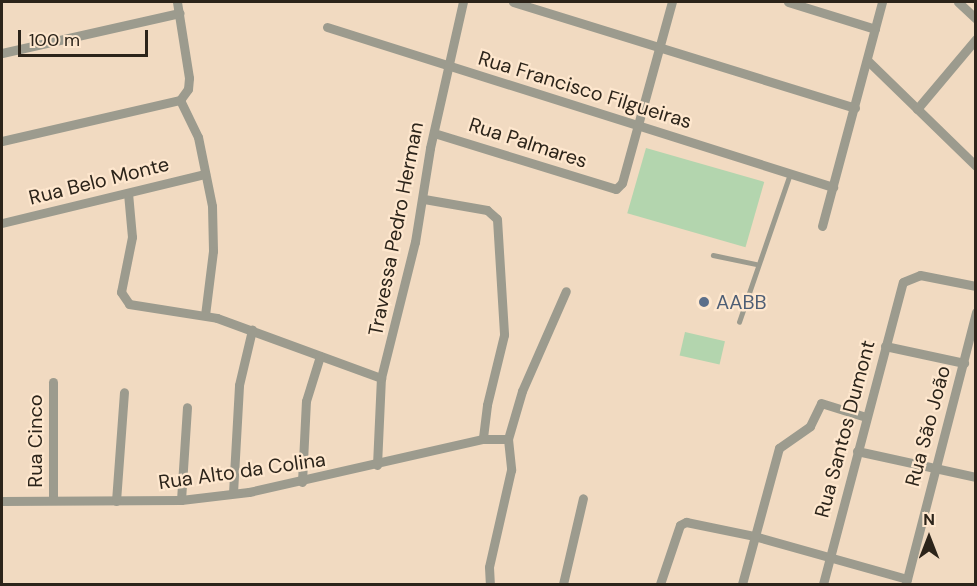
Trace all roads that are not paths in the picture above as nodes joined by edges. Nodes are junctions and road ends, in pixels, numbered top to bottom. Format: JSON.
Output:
{"nodes":[{"id":1,"x":177,"y":2,"type":"edge"},
{"id":2,"x":463,"y":2,"type":"edge"},
{"id":3,"x":513,"y":2,"type":"edge"},
{"id":4,"x":672,"y":2,"type":"edge"},
{"id":5,"x":788,"y":2,"type":"edge"},
{"id":6,"x":882,"y":2,"type":"edge"},
{"id":7,"x":958,"y":2,"type":"edge"},
{"id":8,"x":180,"y":13,"type":"junction"},
{"id":9,"x":975,"y":19,"type":"edge"},
{"id":10,"x":327,"y":27,"type":"dead end"},
{"id":11,"x":875,"y":29,"type":"junction"},
{"id":12,"x":975,"y":39,"type":"edge"},
{"id":13,"x":660,"y":46,"type":"junction"},
{"id":14,"x":2,"y":53,"type":"edge"},
{"id":15,"x":867,"y":60,"type":"junction"},
{"id":16,"x":447,"y":66,"type":"junction"},
{"id":17,"x":180,"y":100,"type":"junction"},
{"id":18,"x":855,"y":108,"type":"junction"},
{"id":19,"x":917,"y":109,"type":"junction"},
{"id":20,"x":638,"y":125,"type":"junction"},
{"id":21,"x":434,"y":133,"type":"junction"},
{"id":22,"x":2,"y":141,"type":"edge"},
{"id":23,"x":975,"y":166,"type":"edge"},
{"id":24,"x":205,"y":174,"type":"junction"},
{"id":25,"x":790,"y":174,"type":"junction"},
{"id":26,"x":833,"y":187,"type":"junction"},
{"id":27,"x":128,"y":193,"type":"junction"},
{"id":28,"x":424,"y":199,"type":"junction"},
{"id":29,"x":2,"y":223,"type":"edge"},
{"id":30,"x":822,"y":226,"type":"dead end"},
{"id":31,"x":713,"y":255,"type":"dead end"},
{"id":32,"x":756,"y":264,"type":"junction"},
{"id":33,"x":975,"y":286,"type":"edge"},
{"id":34,"x":566,"y":291,"type":"dead end"},
{"id":35,"x":975,"y":312,"type":"edge"},
{"id":36,"x":205,"y":315,"type":"junction"},
{"id":37,"x":739,"y":322,"type":"dead end"},
{"id":38,"x":252,"y":330,"type":"junction"},
{"id":39,"x":973,"y":338,"type":"edge"},
{"id":40,"x":885,"y":346,"type":"junction"},
{"id":41,"x":321,"y":356,"type":"junction"},
{"id":42,"x":964,"y":363,"type":"junction"},
{"id":43,"x":381,"y":378,"type":"junction"},
{"id":44,"x":53,"y":382,"type":"dead end"},
{"id":45,"x":124,"y":392,"type":"dead end"},
{"id":46,"x":187,"y":407,"type":"dead end"},
{"id":47,"x":866,"y":417,"type":"junction"},
{"id":48,"x":508,"y":439,"type":"junction"},
{"id":49,"x":483,"y":440,"type":"junction"},
{"id":50,"x":857,"y":451,"type":"junction"},
{"id":51,"x":377,"y":465,"type":"junction"},
{"id":52,"x":935,"y":469,"type":"junction"},
{"id":53,"x":975,"y":477,"type":"edge"},
{"id":54,"x":302,"y":482,"type":"junction"},
{"id":55,"x":233,"y":493,"type":"junction"},
{"id":56,"x":584,"y":498,"type":"dead end"},
{"id":57,"x":53,"y":500,"type":"junction"},
{"id":58,"x":181,"y":500,"type":"junction"},
{"id":59,"x":2,"y":501,"type":"edge"},
{"id":60,"x":116,"y":501,"type":"junction"},
{"id":61,"x":754,"y":536,"type":"junction"},
{"id":62,"x":831,"y":556,"type":"junction"},
{"id":63,"x":906,"y":582,"type":"edge"},
{"id":64,"x":490,"y":585,"type":"edge"},
{"id":65,"x":563,"y":585,"type":"edge"},
{"id":66,"x":660,"y":585,"type":"edge"},
{"id":67,"x":742,"y":585,"type":"edge"},
{"id":68,"x":823,"y":585,"type":"edge"}],
"edges":[{"from":1,"to":8,"type":"street"},
{"from":2,"to":16,"type":"street","name":"Travessa Pedro Herman"},
{"from":3,"to":13,"type":"street"},
{"from":4,"to":13,"type":"street"},
{"from":5,"to":11,"type":"street"},
{"from":6,"to":11,"type":"street"},
{"from":7,"to":9,"type":"street"},
{"from":8,"to":14,"type":"street"},
{"from":8,"to":17,"type":"street"},
{"from":10,"to":16,"type":"street","name":"Rua Francisco Filgueiras"},
{"from":11,"to":15,"type":"street"},
{"from":12,"to":19,"type":"street"},
{"from":13,"to":18,"type":"street"},
{"from":13,"to":20,"type":"street"},
{"from":15,"to":18,"type":"street"},
{"from":15,"to":19,"type":"street"},
{"from":16,"to":20,"type":"street","name":"Rua Francisco Filgueiras"},
{"from":16,"to":21,"type":"street","name":"Travessa Pedro Herman"},
{"from":17,"to":22,"type":"street"},
{"from":17,"to":24,"type":"street"},
{"from":18,"to":26,"type":"street"},
{"from":19,"to":23,"type":"street"},
{"from":20,"to":21,"type":"street","name":"Rua Palmares"},
{"from":20,"to":25,"type":"street","name":"Rua Francisco Filgueiras"},
{"from":21,"to":28,"type":"street","name":"Travessa Pedro Herman"},
{"from":24,"to":27,"type":"street","name":"Rua Belo Monte"},
{"from":24,"to":36,"type":"street"},
{"from":25,"to":26,"type":"street","name":"Rua Francisco Filgueiras"},
{"from":25,"to":32,"type":"lane"},
{"from":26,"to":30,"type":"street"},
{"from":27,"to":29,"type":"street","name":"Rua Belo Monte"},
{"from":27,"to":36,"type":"street"},
{"from":28,"to":43,"type":"street","name":"Travessa Pedro Herman"},
{"from":28,"to":49,"type":"street"},
{"from":31,"to":32,"type":"lane"},
{"from":32,"to":37,"type":"lane"},
{"from":33,"to":40,"type":"street","name":"Rua Santos Dumont"},
{"from":34,"to":48,"type":"street"},
{"from":35,"to":39,"type":"street","name":"Rua São João"},
{"from":36,"to":38,"type":"street"},
{"from":38,"to":41,"type":"street"},
{"from":38,"to":55,"type":"street"},
{"from":39,"to":42,"type":"street","name":"Rua São João"},
{"from":40,"to":42,"type":"street"},
{"from":40,"to":47,"type":"street","name":"Rua Santos Dumont"},
{"from":41,"to":43,"type":"street"},
{"from":41,"to":54,"type":"street"},
{"from":42,"to":52,"type":"street","name":"Rua São João"},
{"from":43,"to":51,"type":"street","name":"Travessa Pedro Herman"},
{"from":44,"to":57,"type":"street","name":"Rua Cinco"},
{"from":45,"to":60,"type":"street"},
{"from":46,"to":58,"type":"street"},
{"from":47,"to":50,"type":"street","name":"Rua Santos Dumont"},
{"from":47,"to":61,"type":"street"},
{"from":48,"to":49,"type":"street","name":"Rua Alto da Colina"},
{"from":48,"to":64,"type":"street"},
{"from":49,"to":51,"type":"street","name":"Rua Alto da Colina"},
{"from":50,"to":52,"type":"street"},
{"from":50,"to":62,"type":"street","name":"Rua Santos Dumont"},
{"from":51,"to":54,"type":"street","name":"Rua Alto da Colina"},
{"from":52,"to":53,"type":"street"},
{"from":52,"to":63,"type":"street","name":"Rua São João"},
{"from":54,"to":55,"type":"street","name":"Rua Alto da Colina"},
{"from":55,"to":58,"type":"street","name":"Rua Alto da Colina"},
{"from":56,"to":65,"type":"street"},
{"from":57,"to":59,"type":"street","name":"Rua Alto da Colina"},
{"from":57,"to":60,"type":"street","name":"Rua Alto da Colina"},
{"from":58,"to":60,"type":"street","name":"Rua Alto da Colina"},
{"from":61,"to":62,"type":"street"},
{"from":61,"to":66,"type":"street"},
{"from":61,"to":67,"type":"street"},
{"from":62,"to":63,"type":"street"},
{"from":62,"to":68,"type":"street","name":"Rua Santos Dumont"}]}
